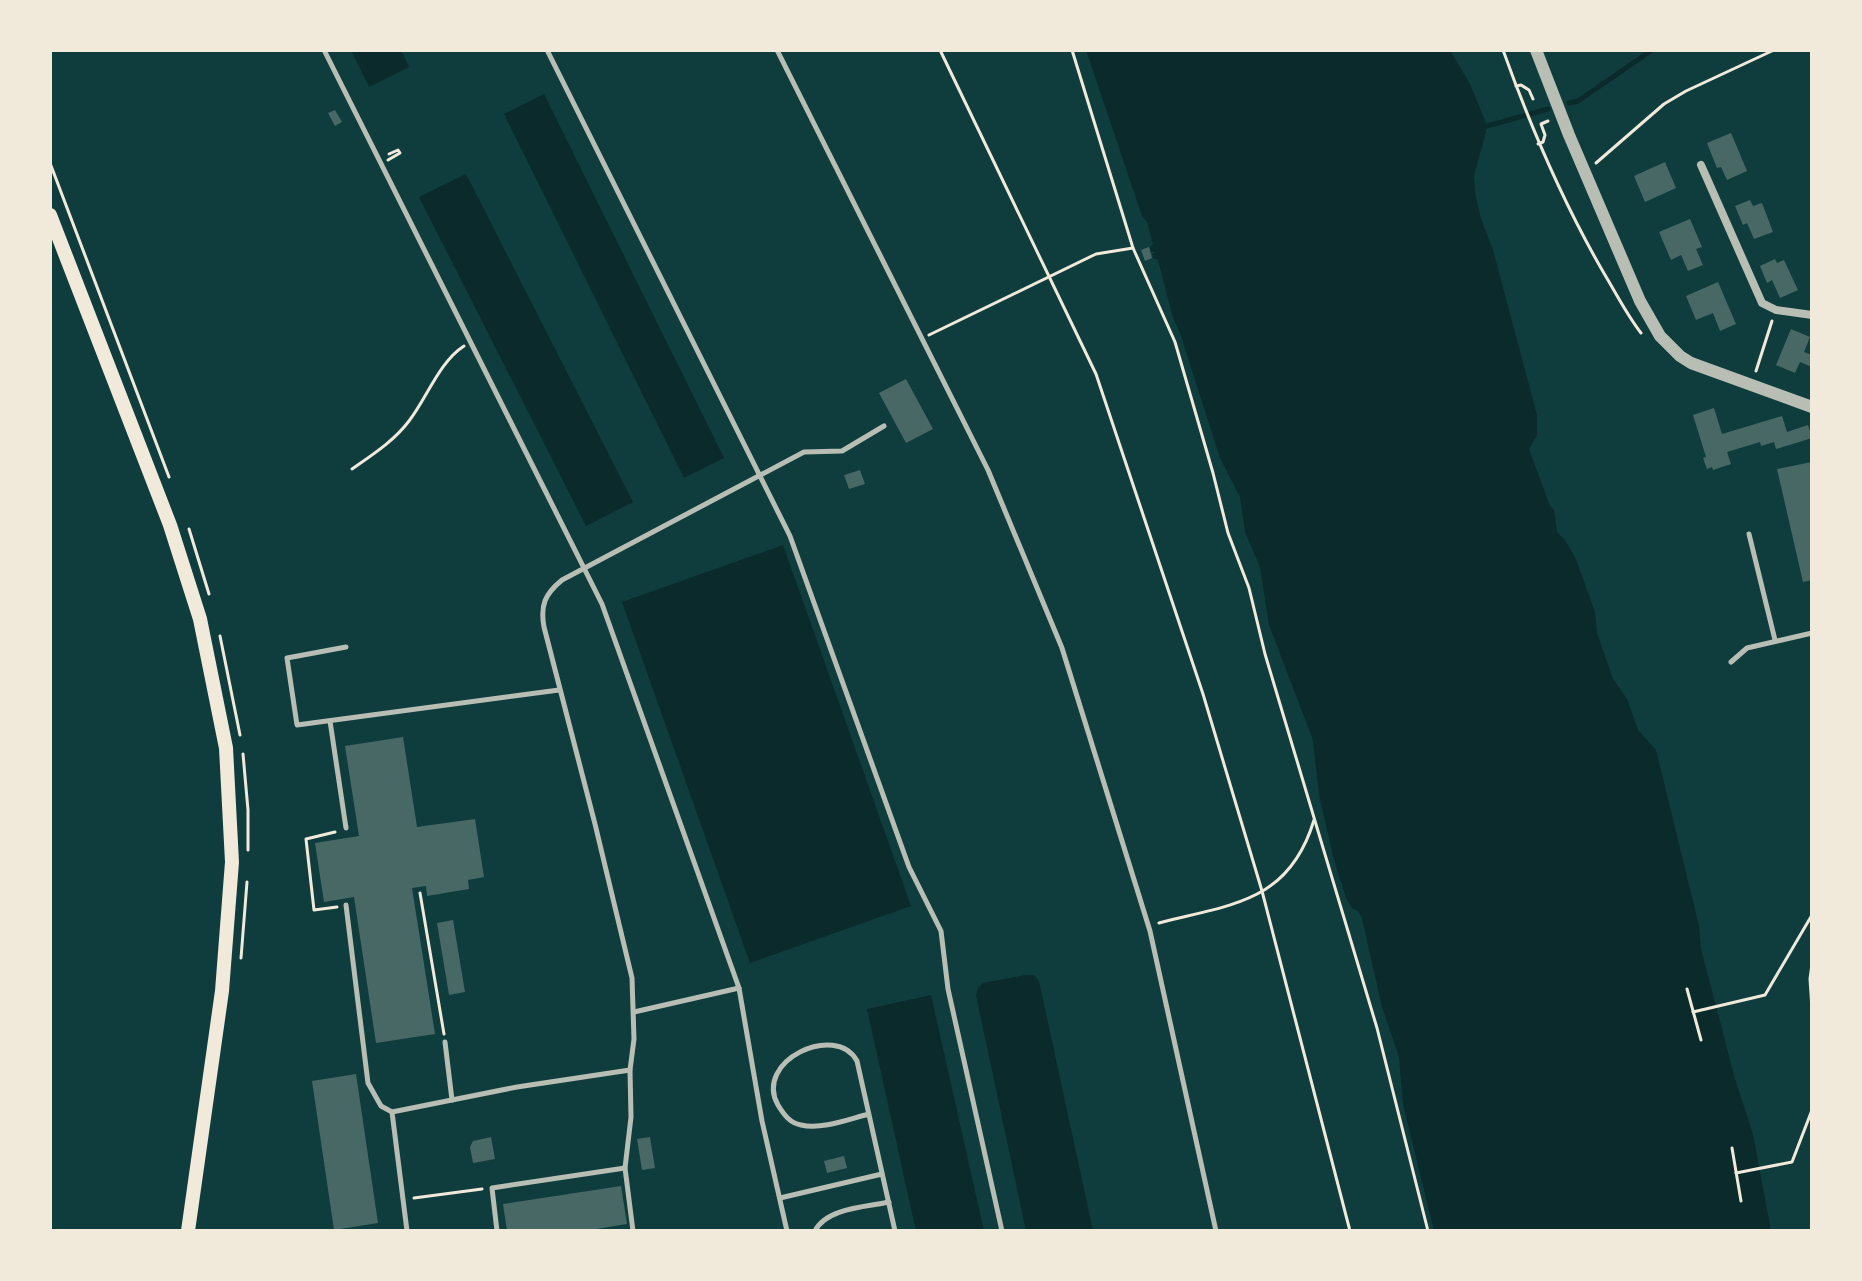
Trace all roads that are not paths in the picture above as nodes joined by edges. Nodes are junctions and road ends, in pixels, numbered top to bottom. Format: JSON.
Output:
{"nodes":[{"id":1,"x":324,"y":50,"type":"edge"},
{"id":2,"x":547,"y":50,"type":"edge"},
{"id":3,"x":777,"y":50,"type":"edge"},
{"id":4,"x":1536,"y":50,"type":"edge"},
{"id":5,"x":1701,"y":165,"type":"dead end"},
{"id":6,"x":50,"y":215,"type":"edge"},
{"id":7,"x":1812,"y":315,"type":"edge"},
{"id":8,"x":1812,"y":407,"type":"edge"},
{"id":9,"x":884,"y":426,"type":"dead end"},
{"id":10,"x":760,"y":473,"type":"junction"},
{"id":11,"x":1749,"y":534,"type":"dead end"},
{"id":12,"x":584,"y":568,"type":"junction"},
{"id":13,"x":1812,"y":633,"type":"edge"},
{"id":14,"x":1775,"y":640,"type":"junction"},
{"id":15,"x":346,"y":647,"type":"dead end"},
{"id":16,"x":1731,"y":662,"type":"dead end"},
{"id":17,"x":559,"y":690,"type":"junction"},
{"id":18,"x":330,"y":721,"type":"junction"},
{"id":19,"x":346,"y":828,"type":"road end"},
{"id":20,"x":346,"y":905,"type":"road end"},
{"id":21,"x":739,"y":988,"type":"junction"},
{"id":22,"x":634,"y":1012,"type":"junction"},
{"id":23,"x":445,"y":1042,"type":"road end"},
{"id":24,"x":630,"y":1070,"type":"junction"},
{"id":25,"x":452,"y":1100,"type":"junction"},
{"id":26,"x":392,"y":1112,"type":"junction"},
{"id":27,"x":869,"y":1114,"type":"junction"},
{"id":28,"x":625,"y":1168,"type":"junction"},
{"id":29,"x":882,"y":1174,"type":"junction"},
{"id":30,"x":780,"y":1198,"type":"junction"},
{"id":31,"x":889,"y":1202,"type":"junction"},
{"id":32,"x":188,"y":1231,"type":"edge"},
{"id":33,"x":407,"y":1231,"type":"edge"},
{"id":34,"x":497,"y":1231,"type":"edge"},
{"id":35,"x":633,"y":1231,"type":"edge"},
{"id":36,"x":787,"y":1231,"type":"edge"},
{"id":37,"x":815,"y":1231,"type":"edge"},
{"id":38,"x":895,"y":1231,"type":"edge"},
{"id":39,"x":1002,"y":1231,"type":"edge"},
{"id":40,"x":1216,"y":1231,"type":"edge"}],
"edges":[{"from":1,"to":12,"type":"lane"},
{"from":2,"to":10,"type":"lane"},
{"from":3,"to":40,"type":"lane"},
{"from":4,"to":8,"type":"street"},
{"from":5,"to":7,"type":"street"},
{"from":6,"to":32,"type":"main road"},
{"from":9,"to":10,"type":"lane"},
{"from":10,"to":12,"type":"lane"},
{"from":10,"to":39,"type":"lane"},
{"from":11,"to":14,"type":"lane"},
{"from":12,"to":17,"type":"lane"},
{"from":12,"to":21,"type":"lane"},
{"from":13,"to":14,"type":"lane"},
{"from":14,"to":16,"type":"lane"},
{"from":15,"to":18,"type":"lane"},
{"from":17,"to":18,"type":"lane"},
{"from":17,"to":22,"type":"lane"},
{"from":18,"to":19,"type":"lane"},
{"from":20,"to":26,"type":"lane"},
{"from":21,"to":22,"type":"lane"},
{"from":21,"to":30,"type":"lane"},
{"from":22,"to":24,"type":"lane"},
{"from":23,"to":25,"type":"lane"},
{"from":24,"to":25,"type":"lane"},
{"from":24,"to":28,"type":"lane"},
{"from":25,"to":26,"type":"lane"},
{"from":26,"to":33,"type":"lane"},
{"from":27,"to":27,"type":"lane"},
{"from":27,"to":29,"type":"lane"},
{"from":28,"to":34,"type":"lane"},
{"from":28,"to":35,"type":"lane"},
{"from":29,"to":30,"type":"lane"},
{"from":29,"to":31,"type":"lane"},
{"from":30,"to":36,"type":"lane"},
{"from":31,"to":37,"type":"lane"},
{"from":31,"to":38,"type":"lane"}]}
